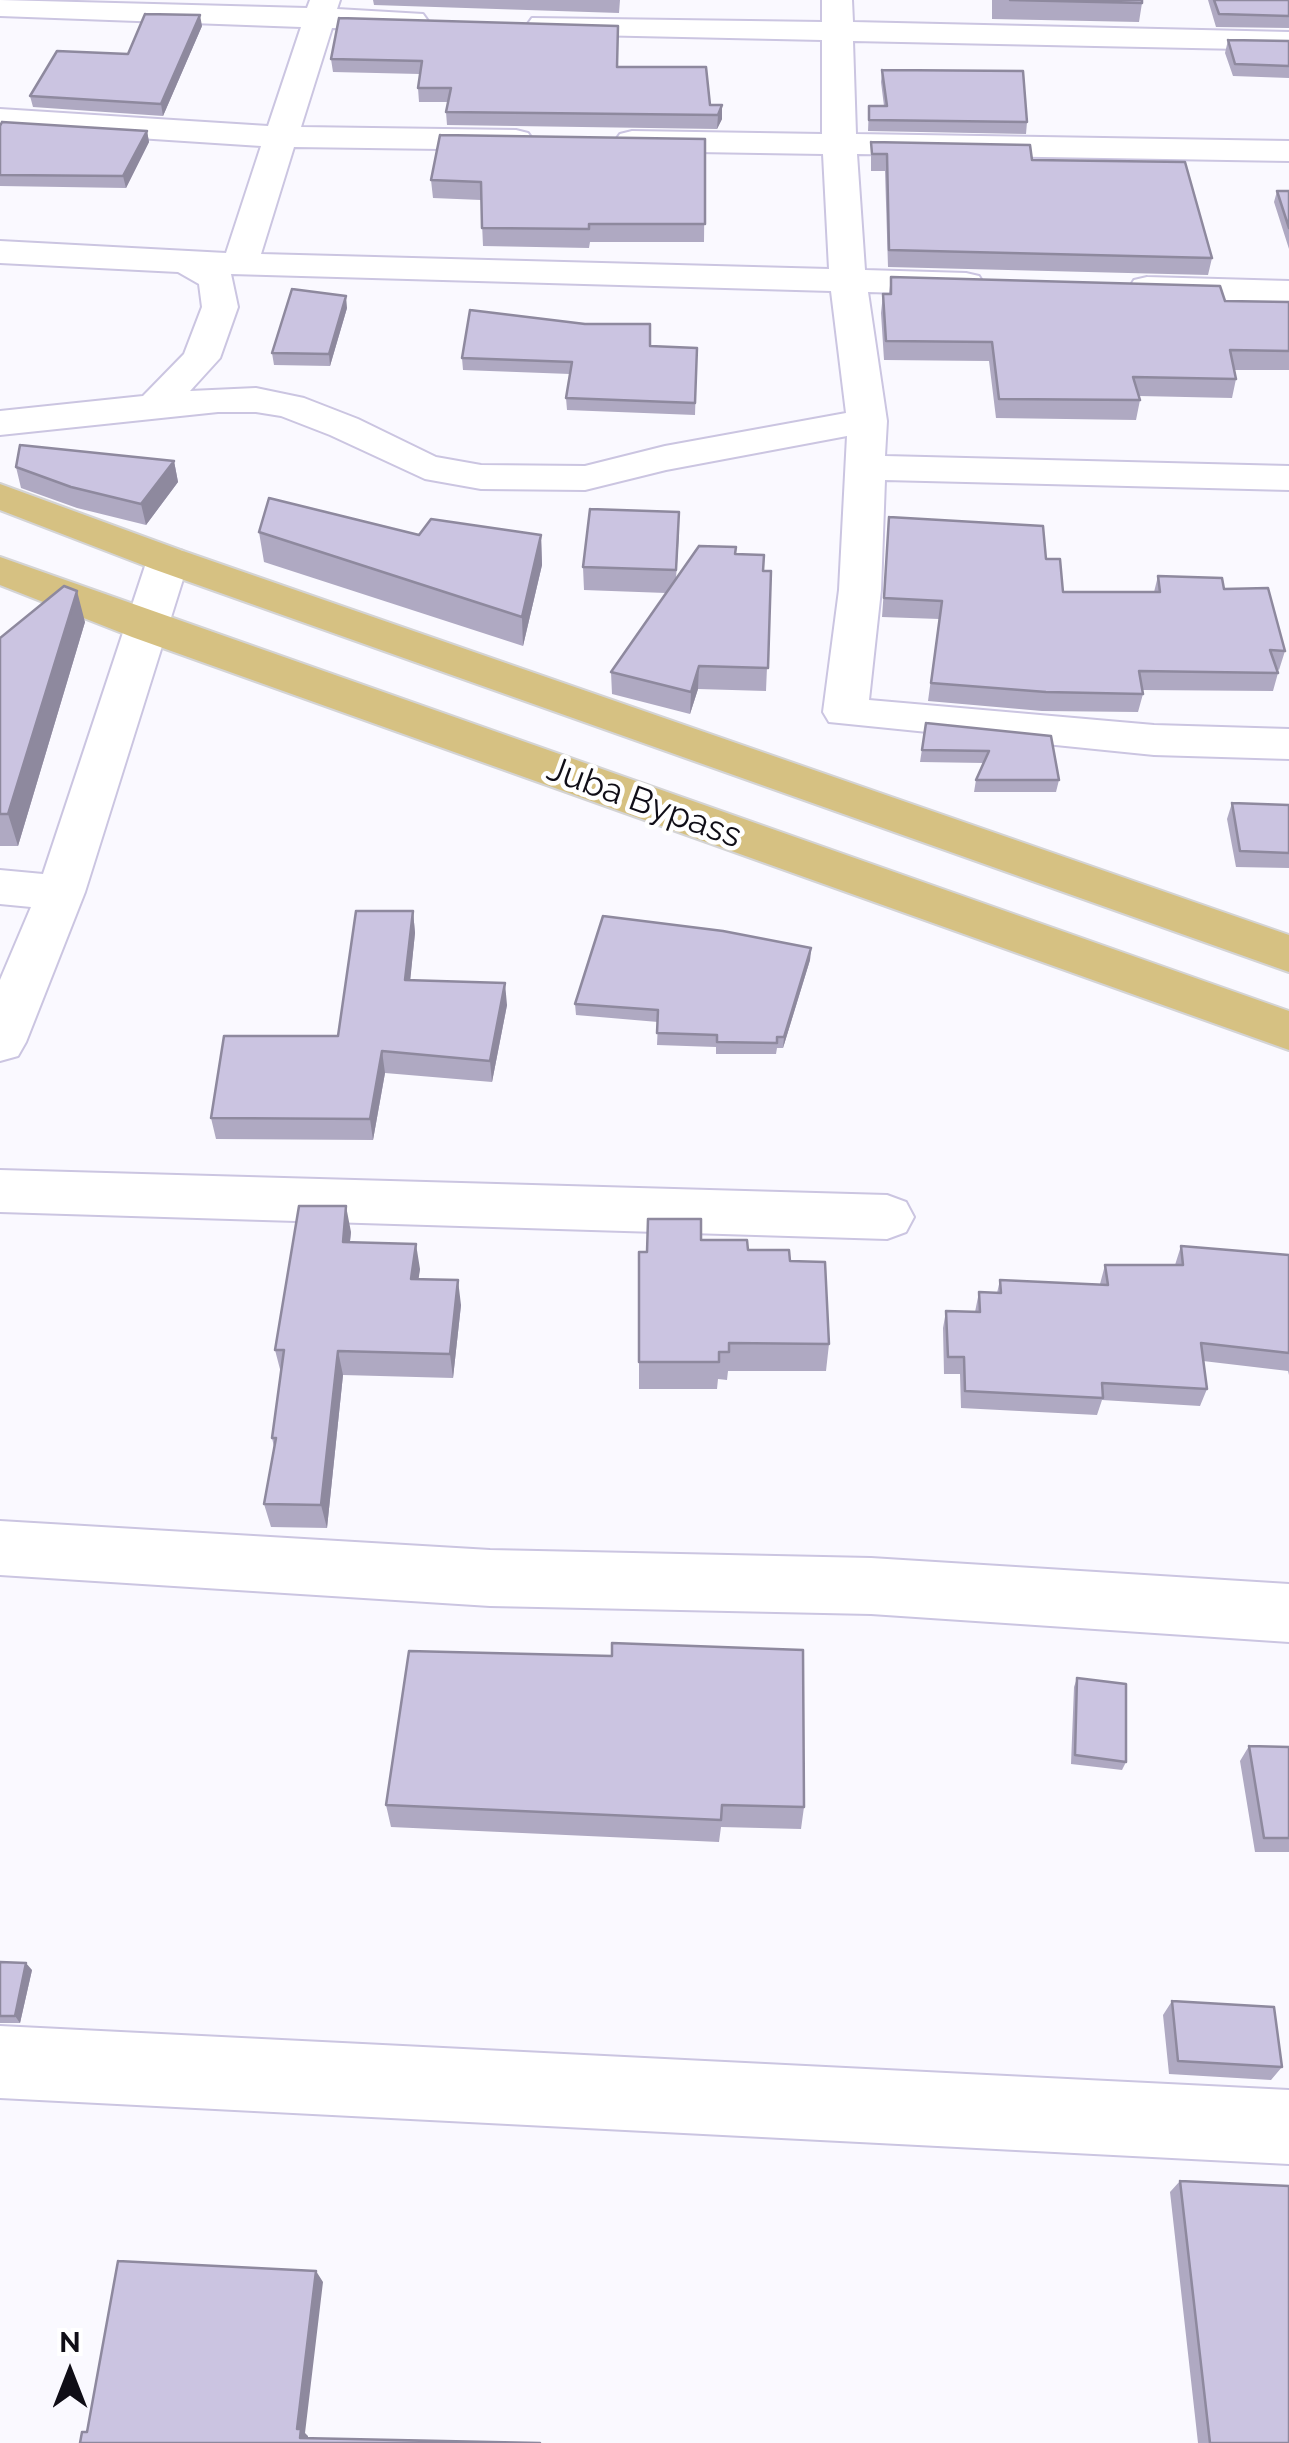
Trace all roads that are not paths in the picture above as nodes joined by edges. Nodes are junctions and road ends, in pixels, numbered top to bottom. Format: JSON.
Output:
{"nodes":[{"id":1,"x":0,"y":6,"type":"edge"},
{"id":2,"x":323,"y":9,"type":"edge"},
{"id":3,"x":837,"y":16,"type":"edge"},
{"id":4,"x":441,"y":22,"type":"edge"},
{"id":5,"x":520,"y":24,"type":"edge"},
{"id":6,"x":1289,"y":41,"type":"edge"},
{"id":7,"x":0,"y":119,"type":"edge"},
{"id":8,"x":282,"y":137,"type":"junction"},
{"id":9,"x":541,"y":140,"type":"edge"},
{"id":10,"x":600,"y":141,"type":"edge"},
{"id":11,"x":840,"y":144,"type":"junction"},
{"id":12,"x":1289,"y":152,"type":"edge"},
{"id":13,"x":0,"y":252,"type":"edge"},
{"id":14,"x":187,"y":262,"type":"junction"},
{"id":15,"x":240,"y":264,"type":"junction"},
{"id":16,"x":848,"y":281,"type":"junction"},
{"id":17,"x":1001,"y":285,"type":"edge"},
{"id":18,"x":1116,"y":288,"type":"edge"},
{"id":19,"x":1289,"y":292,"type":"edge"},
{"id":20,"x":154,"y":408,"type":"junction"},
{"id":21,"x":867,"y":421,"type":"junction"},
{"id":22,"x":0,"y":423,"type":"edge"},
{"id":23,"x":867,"y":468,"type":"junction"},
{"id":24,"x":1289,"y":478,"type":"edge"},
{"id":25,"x":0,"y":496,"type":"edge"},
{"id":26,"x":168,"y":560,"type":"junction"},
{"id":27,"x":0,"y":570,"type":"edge"},
{"id":28,"x":146,"y":627,"type":"junction"},
{"id":29,"x":1289,"y":744,"type":"edge"},
{"id":30,"x":0,"y":887,"type":"edge"},
{"id":31,"x":61,"y":892,"type":"junction"},
{"id":32,"x":1289,"y":954,"type":"edge"},
{"id":33,"x":1289,"y":1030,"type":"edge"},
{"id":34,"x":0,"y":1042,"type":"edge"},
{"id":35,"x":0,"y":1191,"type":"edge"},
{"id":36,"x":887,"y":1216,"type":"dead end"},
{"id":37,"x":0,"y":1548,"type":"edge"},
{"id":38,"x":1289,"y":1613,"type":"edge"},
{"id":39,"x":0,"y":2062,"type":"edge"},
{"id":40,"x":1289,"y":2127,"type":"edge"}],
"edges":[{"from":1,"to":2,"type":"street"},
{"from":2,"to":4,"type":"street"},
{"from":2,"to":8,"type":"street"},
{"from":3,"to":5,"type":"street"},
{"from":3,"to":6,"type":"street"},
{"from":3,"to":11,"type":"street"},
{"from":7,"to":8,"type":"street"},
{"from":8,"to":9,"type":"street"},
{"from":8,"to":15,"type":"street"},
{"from":10,"to":11,"type":"street"},
{"from":11,"to":12,"type":"street"},
{"from":11,"to":16,"type":"street"},
{"from":13,"to":14,"type":"street"},
{"from":14,"to":15,"type":"street"},
{"from":14,"to":20,"type":"street"},
{"from":15,"to":16,"type":"street"},
{"from":16,"to":17,"type":"street"},
{"from":16,"to":21,"type":"street"},
{"from":18,"to":19,"type":"street"},
{"from":20,"to":21,"type":"street"},
{"from":20,"to":22,"type":"street"},
{"from":21,"to":23,"type":"street"},
{"from":23,"to":24,"type":"street"},
{"from":23,"to":29,"type":"street"},
{"from":25,"to":26,"type":"main road","name":"Juba Bypass"},
{"from":26,"to":28,"type":"street"},
{"from":26,"to":32,"type":"main road","name":"Juba Bypass"},
{"from":27,"to":28,"type":"main road","name":"Juba Bypass"},
{"from":28,"to":31,"type":"street"},
{"from":28,"to":33,"type":"main road","name":"Juba Bypass"},
{"from":30,"to":31,"type":"street"},
{"from":31,"to":34,"type":"street"},
{"from":35,"to":36,"type":"street"},
{"from":37,"to":38,"type":"street"},
{"from":39,"to":40,"type":"street"}]}
